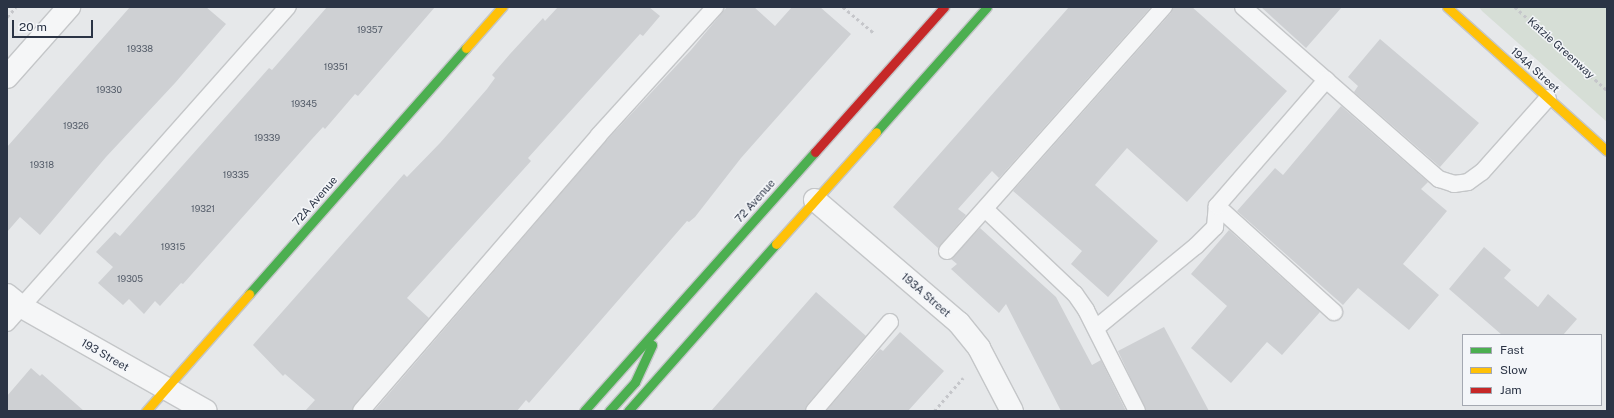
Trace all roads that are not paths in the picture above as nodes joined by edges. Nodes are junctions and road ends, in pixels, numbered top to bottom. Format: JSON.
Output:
{"nodes":[{"id":1,"x":69,"y":7,"type":"edge"},
{"id":2,"x":288,"y":7,"type":"edge"},
{"id":3,"x":502,"y":7,"type":"edge"},
{"id":4,"x":715,"y":7,"type":"edge"},
{"id":5,"x":944,"y":7,"type":"edge"},
{"id":6,"x":986,"y":7,"type":"edge"},
{"id":7,"x":1164,"y":7,"type":"edge"},
{"id":8,"x":1243,"y":7,"type":"edge"},
{"id":9,"x":1447,"y":7,"type":"edge"},
{"id":10,"x":8,"y":76,"type":"edge"},
{"id":11,"x":1326,"y":80,"type":"junction"},
{"id":12,"x":1548,"y":98,"type":"junction"},
{"id":13,"x":1607,"y":151,"type":"edge"},
{"id":14,"x":815,"y":200,"type":"junction"},
{"id":15,"x":1217,"y":206,"type":"junction"},
{"id":16,"x":985,"y":209,"type":"junction"},
{"id":17,"x":947,"y":251,"type":"dead end"},
{"id":18,"x":15,"y":301,"type":"edge"},
{"id":19,"x":1334,"y":312,"type":"dead end"},
{"id":20,"x":663,"y":322,"type":"junction"},
{"id":21,"x":890,"y":322,"type":"dead end"},
{"id":22,"x":7,"y":324,"type":"edge"},
{"id":23,"x":1096,"y":328,"type":"junction"},
{"id":24,"x":165,"y":390,"type":"junction"},
{"id":25,"x":146,"y":411,"type":"edge"},
{"id":26,"x":206,"y":411,"type":"edge"},
{"id":27,"x":361,"y":411,"type":"edge"},
{"id":28,"x":584,"y":411,"type":"edge"},
{"id":29,"x":609,"y":411,"type":"edge"},
{"id":30,"x":628,"y":411,"type":"edge"},
{"id":31,"x":814,"y":411,"type":"edge"},
{"id":32,"x":1012,"y":411,"type":"edge"},
{"id":33,"x":1137,"y":411,"type":"edge"}],
"edges":[{"from":1,"to":10,"type":"street"},
{"from":2,"to":18,"type":"lane"},
{"from":3,"to":24,"type":"main road","name":"72A Avenue"},
{"from":4,"to":27,"type":"lane"},
{"from":5,"to":20,"type":"main road","name":"72 Avenue"},
{"from":6,"to":14,"type":"main road"},
{"from":7,"to":16,"type":"lane"},
{"from":8,"to":11,"type":"lane"},
{"from":9,"to":12,"type":"main road","name":"194A Street"},
{"from":11,"to":12,"type":"lane"},
{"from":11,"to":15,"type":"lane"},
{"from":12,"to":13,"type":"main road","name":"194A Street"},
{"from":14,"to":30,"type":"main road"},
{"from":14,"to":32,"type":"street","name":"193A Street"},
{"from":15,"to":19,"type":"lane"},
{"from":15,"to":23,"type":"lane"},
{"from":16,"to":17,"type":"lane"},
{"from":16,"to":23,"type":"lane"},
{"from":18,"to":22,"type":"lane"},
{"from":18,"to":24,"type":"street","name":"193 Street"},
{"from":20,"to":28,"type":"main road","name":"72 Avenue"},
{"from":20,"to":29,"type":"main road"},
{"from":21,"to":31,"type":"lane"},
{"from":23,"to":33,"type":"lane"},
{"from":24,"to":25,"type":"main road","name":"72A Avenue"},
{"from":24,"to":26,"type":"street","name":"193 Street"}]}
